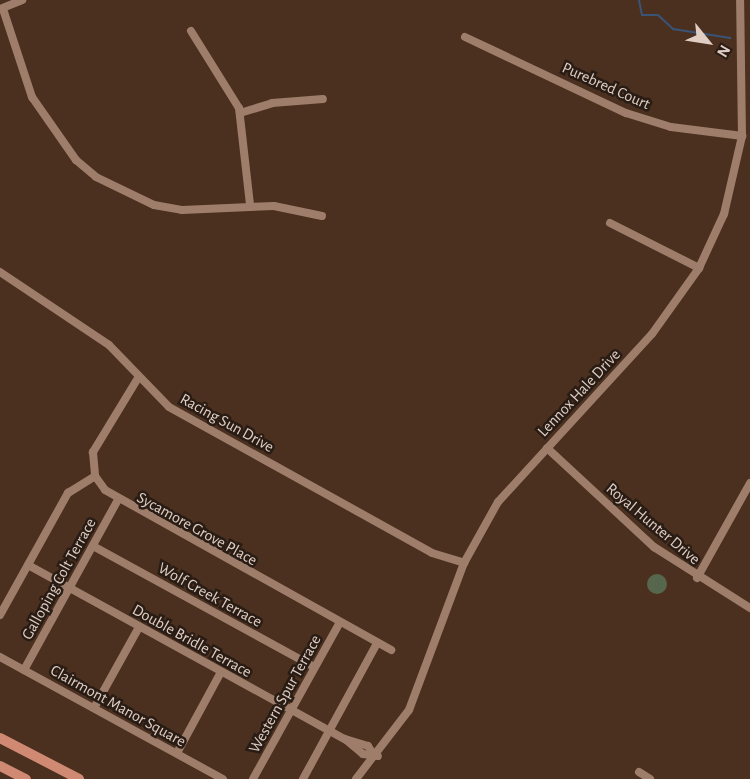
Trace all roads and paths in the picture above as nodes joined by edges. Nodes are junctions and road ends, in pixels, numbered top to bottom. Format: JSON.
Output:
{"nodes":[{"id":1,"x":22,"y":0,"type":"edge"},
{"id":2,"x":740,"y":0,"type":"edge"},
{"id":3,"x":1,"y":9,"type":"edge"},
{"id":4,"x":191,"y":31,"type":"dead end"},
{"id":5,"x":465,"y":38,"type":"dead end"},
{"id":6,"x":323,"y":99,"type":"dead end"},
{"id":7,"x":240,"y":113,"type":"junction"},
{"id":8,"x":742,"y":136,"type":"junction"},
{"id":9,"x":250,"y":205,"type":"junction"},
{"id":10,"x":322,"y":216,"type":"dead end"},
{"id":11,"x":610,"y":223,"type":"dead end"},
{"id":12,"x":699,"y":268,"type":"junction"},
{"id":13,"x":0,"y":272,"type":"edge"},
{"id":14,"x":138,"y":378,"type":"junction"},
{"id":15,"x":547,"y":448,"type":"junction"},
{"id":16,"x":95,"y":476,"type":"junction"},
{"id":17,"x":750,"y":483,"type":"edge"},
{"id":18,"x":118,"y":500,"type":"junction"},
{"id":19,"x":93,"y":546,"type":"junction"},
{"id":20,"x":464,"y":563,"type":"junction"},
{"id":21,"x":28,"y":565,"type":"junction"},
{"id":22,"x":697,"y":578,"type":"junction"},
{"id":23,"x":69,"y":588,"type":"junction"},
{"id":24,"x":750,"y":608,"type":"edge"},
{"id":25,"x":0,"y":615,"type":"edge"},
{"id":26,"x":340,"y":622,"type":"junction"},
{"id":27,"x":139,"y":627,"type":"junction"},
{"id":28,"x":377,"y":643,"type":"junction"},
{"id":29,"x":391,"y":650,"type":"dead end"},
{"id":30,"x":0,"y":657,"type":"edge"},
{"id":31,"x":314,"y":667,"type":"junction"},
{"id":32,"x":24,"y":670,"type":"junction"},
{"id":33,"x":221,"y":672,"type":"junction"},
{"id":34,"x":94,"y":708,"type":"junction"},
{"id":35,"x":292,"y":709,"type":"junction"},
{"id":36,"x":330,"y":730,"type":"junction"},
{"id":37,"x":0,"y":738,"type":"edge"},
{"id":38,"x":177,"y":753,"type":"junction"},
{"id":39,"x":375,"y":755,"type":"junction"},
{"id":40,"x":0,"y":766,"type":"edge"},
{"id":41,"x":639,"y":772,"type":"dead end"},
{"id":42,"x":26,"y":779,"type":"edge"},
{"id":43,"x":79,"y":779,"type":"edge"},
{"id":44,"x":223,"y":779,"type":"edge"},
{"id":45,"x":253,"y":779,"type":"edge"},
{"id":46,"x":303,"y":779,"type":"edge"},
{"id":47,"x":356,"y":779,"type":"edge"},
{"id":48,"x":650,"y":779,"type":"edge"}],
"edges":[{"from":1,"to":3,"type":"street"},
{"from":2,"to":8,"type":"street","name":"Lennox Hale Drive"},
{"from":3,"to":9,"type":"street"},
{"from":4,"to":7,"type":"street"},
{"from":5,"to":8,"type":"street","name":"Purebred Court"},
{"from":6,"to":7,"type":"street"},
{"from":7,"to":9,"type":"street"},
{"from":8,"to":12,"type":"street","name":"Lennox Hale Drive"},
{"from":9,"to":10,"type":"street"},
{"from":11,"to":12,"type":"street"},
{"from":12,"to":15,"type":"street","name":"Lennox Hale Drive"},
{"from":13,"to":14,"type":"street","name":"Racing Sun Drive"},
{"from":14,"to":16,"type":"street"},
{"from":14,"to":20,"type":"street","name":"Racing Sun Drive"},
{"from":15,"to":20,"type":"street","name":"Lennox Hale Drive"},
{"from":15,"to":22,"type":"street","name":"Royal Hunter Drive"},
{"from":16,"to":18,"type":"street","name":"Sycamore Grove Place"},
{"from":16,"to":21,"type":"street"},
{"from":17,"to":22,"type":"street"},
{"from":18,"to":19,"type":"street","name":"Galloping Colt Terrace"},
{"from":18,"to":26,"type":"street","name":"Sycamore Grove Place"},
{"from":19,"to":23,"type":"street","name":"Galloping Colt Terrace"},
{"from":19,"to":31,"type":"street","name":"Wolf Creek Terrace"},
{"from":20,"to":39,"type":"street","name":"Lennox Hale Drive"},
{"from":21,"to":23,"type":"street","name":"Double Bridle Terrace"},
{"from":21,"to":25,"type":"street"},
{"from":22,"to":24,"type":"street","name":"Royal Hunter Drive"},
{"from":23,"to":27,"type":"street","name":"Double Bridle Terrace"},
{"from":23,"to":32,"type":"street","name":"Galloping Colt Terrace"},
{"from":26,"to":28,"type":"street","name":"Sycamore Grove Place"},
{"from":26,"to":31,"type":"street","name":"Western Spur Terrace"},
{"from":27,"to":33,"type":"street","name":"Double Bridle Terrace"},
{"from":27,"to":34,"type":"street"},
{"from":28,"to":29,"type":"street","name":"Sycamore Grove Place"},
{"from":28,"to":36,"type":"street"},
{"from":30,"to":32,"type":"street","name":"Clairmont Manor Square"},
{"from":31,"to":35,"type":"street","name":"Western Spur Terrace"},
{"from":32,"to":34,"type":"street","name":"Clairmont Manor Square"},
{"from":33,"to":35,"type":"street","name":"Double Bridle Terrace"},
{"from":33,"to":38,"type":"street"},
{"from":34,"to":38,"type":"street","name":"Clairmont Manor Square"},
{"from":35,"to":36,"type":"street","name":"Double Bridle Terrace"},
{"from":35,"to":45,"type":"street","name":"Western Spur Terrace"},
{"from":36,"to":39,"type":"street","name":"Double Bridle Terrace"},
{"from":36,"to":46,"type":"street"},
{"from":37,"to":43,"type":"main road"},
{"from":38,"to":44,"type":"street","name":"Clairmont Manor Square"},
{"from":39,"to":47,"type":"street","name":"Lennox Hale Drive"},
{"from":40,"to":42,"type":"main road"},
{"from":41,"to":48,"type":"street"}]}
